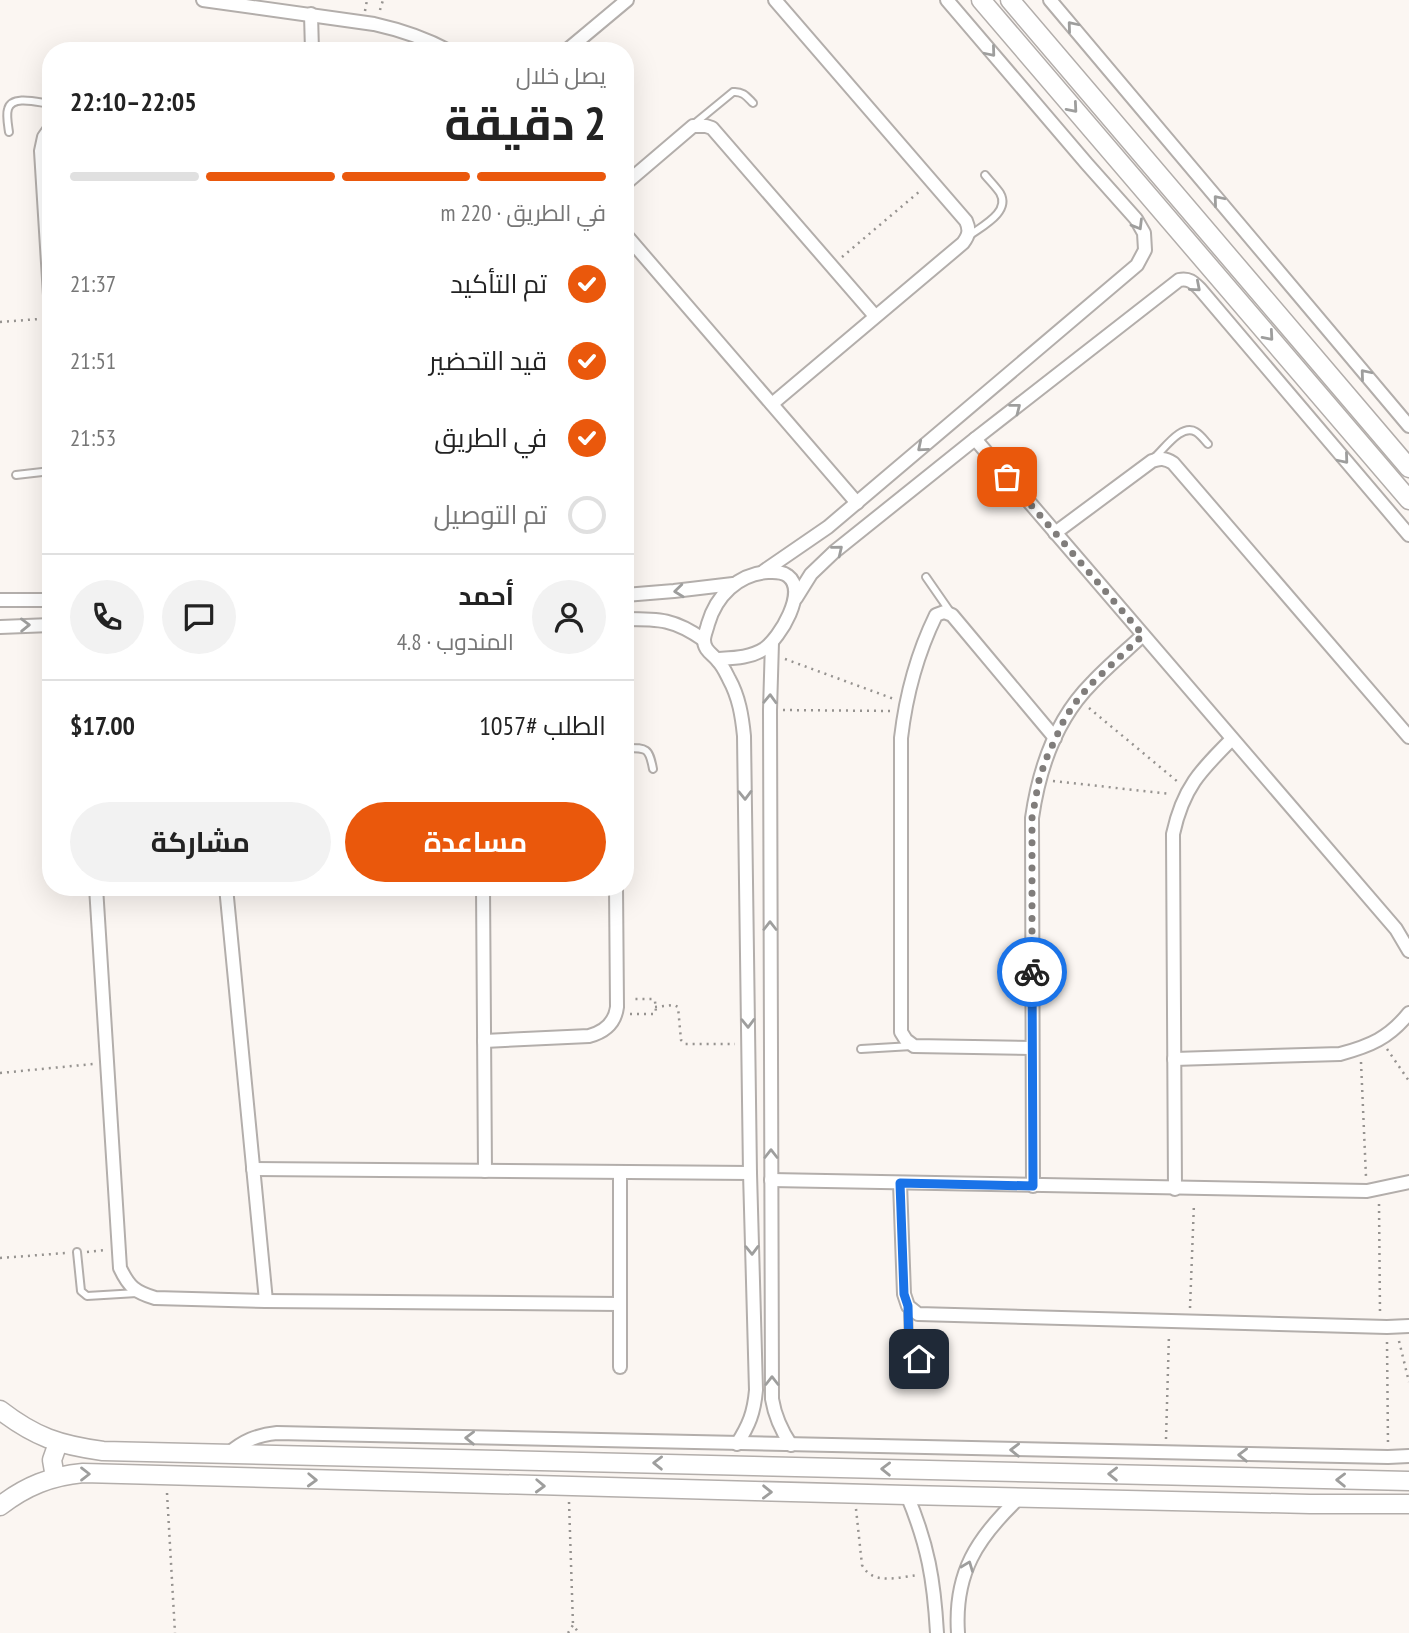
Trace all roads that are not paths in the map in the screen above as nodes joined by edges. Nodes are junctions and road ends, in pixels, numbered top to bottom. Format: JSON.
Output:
{"nodes":[{"id":1,"x":203,"y":0,"type":"edge"},
{"id":2,"x":627,"y":0,"type":"edge"},
{"id":3,"x":775,"y":0,"type":"edge"},
{"id":4,"x":947,"y":0,"type":"edge"},
{"id":5,"x":981,"y":0,"type":"edge"},
{"id":6,"x":1010,"y":0,"type":"edge"},
{"id":7,"x":1050,"y":0,"type":"edge"},
{"id":8,"x":612,"y":4,"type":"edge"},
{"id":9,"x":311,"y":14,"type":"junction"},
{"id":10,"x":312,"y":42,"type":"edge"},
{"id":11,"x":432,"y":42,"type":"edge"},
{"id":12,"x":575,"y":42,"type":"edge"},
{"id":13,"x":42,"y":103,"type":"edge"},
{"id":14,"x":753,"y":103,"type":"dead end"},
{"id":15,"x":693,"y":126,"type":"junction"},
{"id":16,"x":9,"y":132,"type":"dead end"},
{"id":17,"x":42,"y":146,"type":"edge"},
{"id":18,"x":42,"y":167,"type":"edge"},
{"id":19,"x":985,"y":175,"type":"dead end"},
{"id":20,"x":634,"y":176,"type":"edge"},
{"id":21,"x":968,"y":237,"type":"junction"},
{"id":22,"x":634,"y":245,"type":"edge"},
{"id":23,"x":636,"y":247,"type":"joint"},
{"id":24,"x":876,"y":316,"type":"junction"},
{"id":25,"x":772,"y":404,"type":"junction"},
{"id":26,"x":1409,"y":426,"type":"edge"},
{"id":27,"x":975,"y":439,"type":"junction"},
{"id":28,"x":1208,"y":444,"type":"dead end"},
{"id":29,"x":1152,"y":461,"type":"junction"},
{"id":30,"x":1409,"y":468,"type":"edge"},
{"id":31,"x":42,"y":472,"type":"edge"},
{"id":32,"x":16,"y":475,"type":"dead end"},
{"id":33,"x":1409,"y":500,"type":"edge"},
{"id":34,"x":857,"y":503,"type":"junction"},
{"id":35,"x":1055,"y":533,"type":"junction"},
{"id":36,"x":1409,"y":535,"type":"edge"},
{"id":37,"x":762,"y":573,"type":"junction"},
{"id":38,"x":926,"y":577,"type":"dead end"},
{"id":39,"x":734,"y":584,"type":"junction"},
{"id":40,"x":634,"y":593,"type":"edge"},
{"id":41,"x":0,"y":600,"type":"edge"},
{"id":42,"x":42,"y":600,"type":"edge"},
{"id":43,"x":794,"y":601,"type":"junction"},
{"id":44,"x":952,"y":615,"type":"junction"},
{"id":45,"x":634,"y":620,"type":"edge"},
{"id":46,"x":42,"y":625,"type":"edge"},
{"id":47,"x":0,"y":627,"type":"edge"},
{"id":48,"x":1143,"y":635,"type":"junction"},
{"id":49,"x":704,"y":640,"type":"junction"},
{"id":50,"x":772,"y":648,"type":"junction"},
{"id":51,"x":717,"y":659,"type":"junction"},
{"id":52,"x":1409,"y":737,"type":"edge"},
{"id":53,"x":1055,"y":738,"type":"junction"},
{"id":54,"x":1232,"y":739,"type":"junction"},
{"id":55,"x":634,"y":748,"type":"edge"},
{"id":56,"x":653,"y":769,"type":"dead end"},
{"id":57,"x":97,"y":896,"type":"edge"},
{"id":58,"x":227,"y":896,"type":"edge"},
{"id":59,"x":483,"y":896,"type":"edge"},
{"id":60,"x":616,"y":896,"type":"edge"},
{"id":61,"x":1409,"y":951,"type":"edge"},
{"id":62,"x":1409,"y":1013,"type":"edge"},
{"id":63,"x":484,"y":1041,"type":"junction"},
{"id":64,"x":914,"y":1046,"type":"junction"},
{"id":65,"x":1032,"y":1048,"type":"junction"},
{"id":66,"x":861,"y":1049,"type":"dead end"},
{"id":67,"x":1174,"y":1059,"type":"junction"},
{"id":68,"x":253,"y":1169,"type":"junction"},
{"id":69,"x":485,"y":1171,"type":"junction"},
{"id":70,"x":620,"y":1172,"type":"junction"},
{"id":71,"x":750,"y":1174,"type":"junction"},
{"id":72,"x":771,"y":1180,"type":"junction"},
{"id":73,"x":1409,"y":1182,"type":"edge"},
{"id":74,"x":900,"y":1183,"type":"junction"},
{"id":75,"x":1033,"y":1186,"type":"junction"},
{"id":76,"x":1175,"y":1189,"type":"junction"},
{"id":77,"x":77,"y":1252,"type":"road end"},
{"id":78,"x":139,"y":1293,"type":"junction"},
{"id":79,"x":266,"y":1301,"type":"junction"},
{"id":80,"x":620,"y":1304,"type":"junction"},
{"id":81,"x":908,"y":1306,"type":"junction"},
{"id":82,"x":1393,"y":1327,"type":"edge"},
{"id":83,"x":937,"y":1358,"type":"dead end"},
{"id":84,"x":620,"y":1367,"type":"dead end"},
{"id":85,"x":0,"y":1410,"type":"edge"},
{"id":86,"x":58,"y":1443,"type":"junction"},
{"id":87,"x":737,"y":1444,"type":"junction"},
{"id":88,"x":791,"y":1445,"type":"junction"},
{"id":89,"x":228,"y":1454,"type":"junction"},
{"id":90,"x":1409,"y":1456,"type":"edge"},
{"id":91,"x":55,"y":1477,"type":"junction"},
{"id":92,"x":1409,"y":1481,"type":"edge"},
{"id":93,"x":908,"y":1495,"type":"junction"},
{"id":94,"x":1019,"y":1498,"type":"junction"},
{"id":95,"x":1409,"y":1504,"type":"edge"},
{"id":96,"x":0,"y":1506,"type":"edge"},
{"id":97,"x":937,"y":1633,"type":"edge"},
{"id":98,"x":958,"y":1633,"type":"edge"}],
"edges":[{"from":1,"to":9,"type":"street"},
{"from":2,"to":8,"type":"street"},
{"from":3,"to":21,"type":"street"},
{"from":4,"to":34,"type":"street","one_way":true},
{"from":5,"to":33,"type":"street","one_way":true},
{"from":6,"to":30,"type":"street"},
{"from":26,"to":7,"type":"street","one_way":true},
{"from":8,"to":12,"type":"street"},
{"from":9,"to":10,"type":"street"},
{"from":9,"to":11,"type":"street"},
{"from":13,"to":16,"type":"lane"},
{"from":14,"to":15,"type":"lane"},
{"from":15,"to":20,"type":"street"},
{"from":15,"to":24,"type":"street"},
{"from":17,"to":18,"type":"street"},
{"from":19,"to":21,"type":"lane"},
{"from":21,"to":24,"type":"street"},
{"from":22,"to":23,"type":"street"},
{"from":23,"to":25,"type":"street"},
{"from":24,"to":25,"type":"street"},
{"from":25,"to":34,"type":"street"},
{"from":27,"to":35,"type":"street"},
{"from":27,"to":36,"type":"street","one_way":true},
{"from":43,"to":27,"type":"street","one_way":true},
{"from":28,"to":29,"type":"lane"},
{"from":29,"to":35,"type":"street"},
{"from":29,"to":52,"type":"street"},
{"from":31,"to":32,"type":"lane"},
{"from":34,"to":37,"type":"street"},
{"from":35,"to":48,"type":"street"},
{"from":37,"to":39,"type":"street"},
{"from":37,"to":43,"type":"street"},
{"from":38,"to":44,"type":"lane"},
{"from":39,"to":40,"type":"street","one_way":true},
{"from":39,"to":49,"type":"street"},
{"from":41,"to":42,"type":"street"},
{"from":43,"to":50,"type":"street"},
{"from":44,"to":53,"type":"street"},
{"from":44,"to":64,"type":"street"},
{"from":45,"to":49,"type":"street"},
{"from":47,"to":46,"type":"street","one_way":true},
{"from":48,"to":53,"type":"street"},
{"from":48,"to":54,"type":"street"},
{"from":49,"to":51,"type":"street"},
{"from":50,"to":51,"type":"street"},
{"from":72,"to":50,"type":"street","one_way":true},
{"from":51,"to":71,"type":"street","one_way":true},
{"from":53,"to":65,"type":"street"},
{"from":54,"to":61,"type":"street"},
{"from":54,"to":67,"type":"street"},
{"from":55,"to":56,"type":"lane"},
{"from":57,"to":78,"type":"street"},
{"from":58,"to":68,"type":"street"},
{"from":59,"to":63,"type":"street"},
{"from":60,"to":63,"type":"street"},
{"from":62,"to":67,"type":"street"},
{"from":63,"to":69,"type":"street"},
{"from":64,"to":65,"type":"street"},
{"from":64,"to":66,"type":"lane"},
{"from":65,"to":75,"type":"street"},
{"from":67,"to":76,"type":"street"},
{"from":68,"to":69,"type":"street"},
{"from":68,"to":79,"type":"street"},
{"from":69,"to":70,"type":"street"},
{"from":70,"to":71,"type":"street"},
{"from":70,"to":80,"type":"street"},
{"from":71,"to":87,"type":"street","one_way":true},
{"from":72,"to":74,"type":"street"},
{"from":88,"to":72,"type":"street","one_way":true},
{"from":73,"to":76,"type":"street"},
{"from":74,"to":75,"type":"street"},
{"from":74,"to":81,"type":"street"},
{"from":75,"to":76,"type":"street"},
{"from":77,"to":78,"type":"lane"},
{"from":78,"to":79,"type":"street"},
{"from":79,"to":80,"type":"street"},
{"from":80,"to":84,"type":"street"},
{"from":81,"to":82,"type":"street"},
{"from":81,"to":83,"type":"lane"},
{"from":85,"to":86,"type":"street"},
{"from":86,"to":89,"type":"street"},
{"from":86,"to":91,"type":"street"},
{"from":87,"to":88,"type":"street"},
{"from":87,"to":89,"type":"street","one_way":true},
{"from":90,"to":88,"type":"street","one_way":true},
{"from":92,"to":89,"type":"street","one_way":true},
{"from":91,"to":93,"type":"street","one_way":true},
{"from":91,"to":96,"type":"street"},
{"from":93,"to":94,"type":"street"},
{"from":93,"to":97,"type":"street"},
{"from":94,"to":95,"type":"street"},
{"from":98,"to":94,"type":"street","one_way":true}]}
